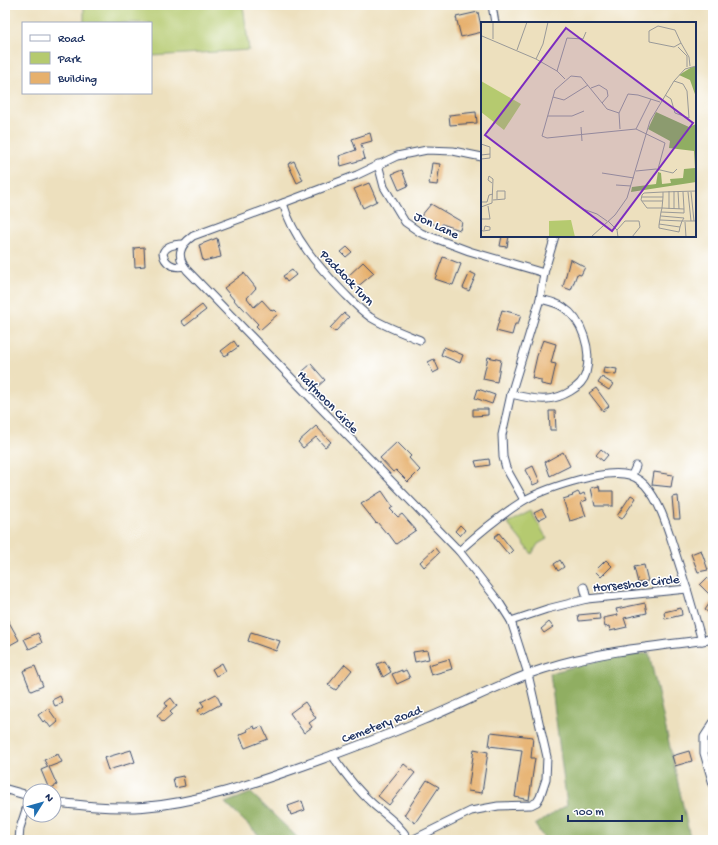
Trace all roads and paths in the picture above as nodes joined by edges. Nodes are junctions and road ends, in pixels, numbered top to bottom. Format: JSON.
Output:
{"nodes":[{"id":1,"x":492,"y":5,"type":"edge"},
{"id":2,"x":495,"y":22,"type":"edge"},
{"id":3,"x":481,"y":157,"type":"edge"},
{"id":4,"x":378,"y":164,"type":"junction"},
{"id":5,"x":284,"y":203,"type":"junction"},
{"id":6,"x":555,"y":237,"type":"edge"},
{"id":7,"x":182,"y":244,"type":"junction"},
{"id":8,"x":184,"y":266,"type":"junction"},
{"id":9,"x":544,"y":273,"type":"junction"},
{"id":10,"x":540,"y":300,"type":"junction"},
{"id":11,"x":420,"y":340,"type":"dead end"},
{"id":12,"x":511,"y":394,"type":"junction"},
{"id":13,"x":636,"y":466,"type":"dead end"},
{"id":14,"x":632,"y":475,"type":"junction"},
{"id":15,"x":524,"y":500,"type":"junction"},
{"id":16,"x":459,"y":551,"type":"junction"},
{"id":17,"x":584,"y":587,"type":"dead end"},
{"id":18,"x":687,"y":589,"type":"junction"},
{"id":19,"x":587,"y":599,"type":"junction"},
{"id":20,"x":511,"y":621,"type":"junction"},
{"id":21,"x":713,"y":639,"type":"edge"},
{"id":22,"x":702,"y":641,"type":"junction"},
{"id":23,"x":528,"y":674,"type":"junction"},
{"id":24,"x":713,"y":723,"type":"edge"},
{"id":25,"x":332,"y":755,"type":"junction"},
{"id":26,"x":713,"y":784,"type":"edge"},
{"id":27,"x":5,"y":789,"type":"edge"},
{"id":28,"x":22,"y":794,"type":"edge"},
{"id":29,"x":62,"y":803,"type":"edge"},
{"id":30,"x":22,"y":822,"type":"edge"},
{"id":31,"x":19,"y":840,"type":"edge"},
{"id":32,"x":409,"y":840,"type":"edge"},
{"id":33,"x":412,"y":840,"type":"edge"}],
"edges":[{"from":1,"to":2,"type":"street"},
{"from":3,"to":4,"type":"street"},
{"from":4,"to":5,"type":"street"},
{"from":4,"to":9,"type":"street","name":"Jon Lane"},
{"from":5,"to":7,"type":"street"},
{"from":5,"to":11,"type":"street","name":"Paddock Turn"},
{"from":6,"to":9,"type":"street"},
{"from":7,"to":8,"type":"street"},
{"from":7,"to":8,"type":"street"},
{"from":8,"to":16,"type":"street","name":"Halfmoon Circle"},
{"from":9,"to":10,"type":"street"},
{"from":10,"to":12,"type":"street"},
{"from":10,"to":12,"type":"street"},
{"from":12,"to":15,"type":"street"},
{"from":13,"to":14,"type":"street"},
{"from":14,"to":15,"type":"street"},
{"from":14,"to":18,"type":"street"},
{"from":15,"to":16,"type":"street"},
{"from":16,"to":20,"type":"street","name":"Halfmoon Circle"},
{"from":17,"to":19,"type":"street","name":"Horseshoe Circle"},
{"from":18,"to":19,"type":"street","name":"Horseshoe Circle"},
{"from":18,"to":22,"type":"street"},
{"from":19,"to":20,"type":"street","name":"Horseshoe Circle"},
{"from":20,"to":23,"type":"street","name":"Halfmoon Circle"},
{"from":21,"to":22,"type":"street","name":"Cemetery Road"},
{"from":22,"to":23,"type":"street","name":"Cemetery Road"},
{"from":23,"to":25,"type":"street","name":"Cemetery Road"},
{"from":23,"to":33,"type":"street","name":"Halfmoon Circle"},
{"from":24,"to":26,"type":"street"},
{"from":25,"to":29,"type":"street","name":"Cemetery Road"},
{"from":25,"to":32,"type":"street"},
{"from":27,"to":28,"type":"street"},
{"from":30,"to":31,"type":"street"}]}
